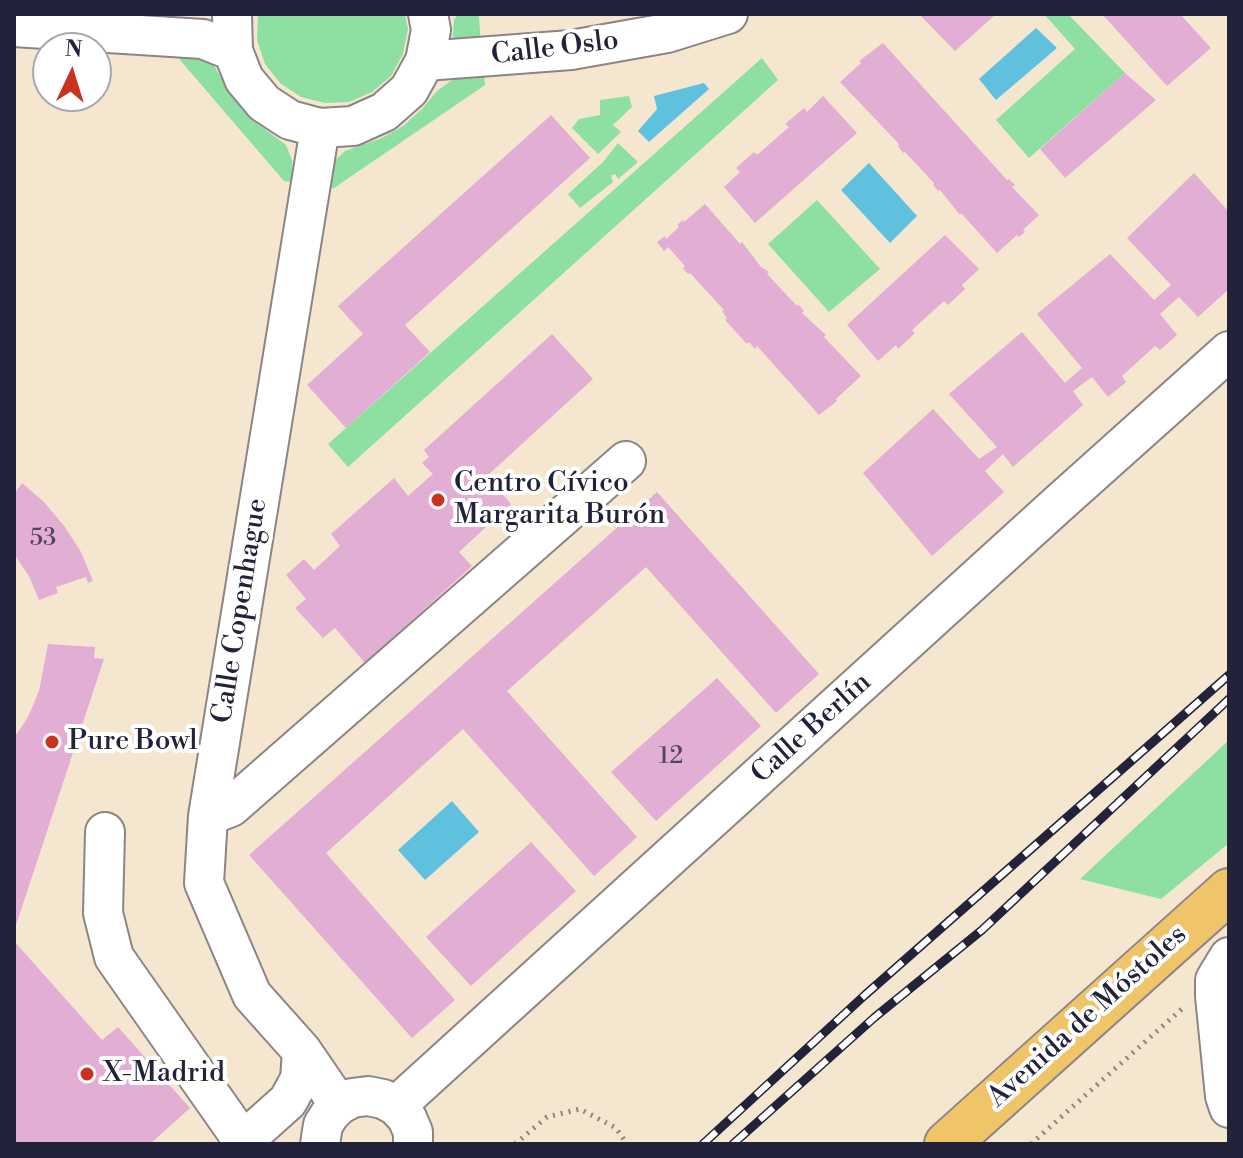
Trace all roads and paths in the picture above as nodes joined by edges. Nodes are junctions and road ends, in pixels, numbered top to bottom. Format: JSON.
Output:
{"nodes":[{"id":1,"x":428,"y":14,"type":"edge"},
{"id":2,"x":728,"y":14,"type":"edge"},
{"id":3,"x":14,"y":27,"type":"edge"},
{"id":4,"x":233,"y":32,"type":"edge"},
{"id":5,"x":425,"y":61,"type":"junction"},
{"id":6,"x":320,"y":128,"type":"junction"},
{"id":7,"x":1229,"y":351,"type":"edge"},
{"id":8,"x":626,"y":461,"type":"dead end"},
{"id":9,"x":208,"y":816,"type":"junction"},
{"id":10,"x":105,"y":832,"type":"dead end"},
{"id":11,"x":1229,"y":891,"type":"edge"},
{"id":12,"x":1229,"y":929,"type":"edge"},
{"id":13,"x":1222,"y":968,"type":"edge"},
{"id":14,"x":302,"y":1051,"type":"junction"},
{"id":15,"x":339,"y":1105,"type":"junction"},
{"id":16,"x":396,"y":1106,"type":"junction"},
{"id":17,"x":1229,"y":1108,"type":"edge"},
{"id":18,"x":244,"y":1140,"type":"edge"},
{"id":19,"x":313,"y":1144,"type":"edge"},
{"id":20,"x":320,"y":1144,"type":"edge"},
{"id":21,"x":413,"y":1144,"type":"edge"},
{"id":22,"x":515,"y":1144,"type":"edge"},
{"id":23,"x":627,"y":1144,"type":"edge"},
{"id":24,"x":947,"y":1144,"type":"edge"},
{"id":25,"x":991,"y":1144,"type":"edge"},
{"id":26,"x":1031,"y":1144,"type":"edge"}],
"edges":[{"from":1,"to":5,"type":"street"},
{"from":2,"to":5,"type":"street","name":"Calle Oslo"},
{"from":3,"to":4,"type":"street"},
{"from":4,"to":6,"type":"street"},
{"from":5,"to":6,"type":"street"},
{"from":6,"to":9,"type":"street","name":"Calle Copenhague"},
{"from":7,"to":16,"type":"street","name":"Calle Berlín"},
{"from":8,"to":9,"type":"street"},
{"from":9,"to":14,"type":"street","name":"Calle Copenhague"},
{"from":10,"to":18,"type":"street"},
{"from":11,"to":24,"type":"main road","name":"Avenida de Móstoles"},
{"from":12,"to":25,"type":"main road","name":"Avenida de Móstoles"},
{"from":13,"to":17,"type":"street"},
{"from":13,"to":26,"type":"path"},
{"from":14,"to":15,"type":"street","name":"Calle Copenhague"},
{"from":14,"to":18,"type":"street"},
{"from":15,"to":16,"type":"street"},
{"from":15,"to":20,"type":"street"},
{"from":16,"to":21,"type":"street"},
{"from":18,"to":19,"type":"street"},
{"from":22,"to":23,"type":"path"}]}
